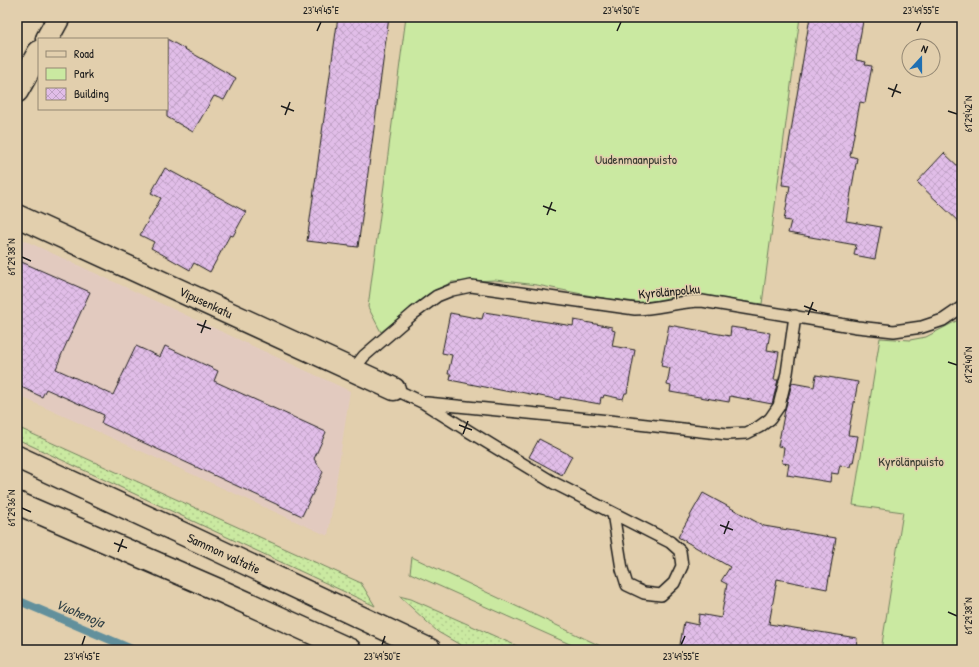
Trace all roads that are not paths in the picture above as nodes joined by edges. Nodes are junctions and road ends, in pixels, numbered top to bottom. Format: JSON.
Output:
{"nodes":[{"id":1,"x":59,"y":17,"type":"edge"},
{"id":2,"x":48,"y":38,"type":"edge"},
{"id":3,"x":38,"y":54,"type":"edge"},
{"id":4,"x":17,"y":90,"type":"edge"},
{"id":5,"x":17,"y":216,"type":"edge"},
{"id":6,"x":962,"y":307,"type":"edge"},
{"id":7,"x":794,"y":316,"type":"junction"},
{"id":8,"x":353,"y":370,"type":"junction"},
{"id":9,"x":394,"y":389,"type":"joint"},
{"id":10,"x":424,"y":403,"type":"junction"},
{"id":11,"x":17,"y":457,"type":"edge"},
{"id":12,"x":17,"y":503,"type":"edge"},
{"id":13,"x":613,"y":513,"type":"junction"},
{"id":14,"x":350,"y":650,"type":"edge"},
{"id":15,"x":430,"y":650,"type":"edge"}],
"edges":[{"from":1,"to":2,"type":"main road"},
{"from":3,"to":4,"type":"main road"},
{"from":5,"to":8,"type":"main road","name":"Vipusenkatu"},
{"from":6,"to":7,"type":"lane","name":"Kyrölänpolku"},
{"from":7,"to":8,"type":"lane","name":"Kyrölänpolku"},
{"from":7,"to":10,"type":"lane"},
{"from":8,"to":9,"type":"main road","name":"Vipusenkatu"},
{"from":9,"to":10,"type":"lane"},
{"from":10,"to":13,"type":"lane"},
{"from":11,"to":15,"type":"main road","name":"Sammon valtatie"},
{"from":12,"to":14,"type":"main road"},
{"from":13,"to":13,"type":"lane"}]}
